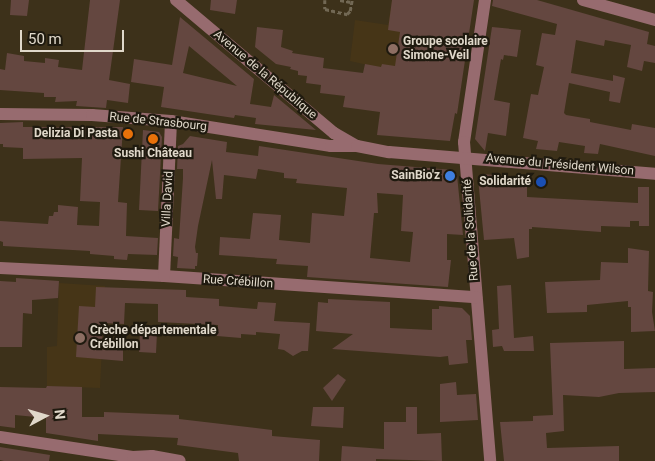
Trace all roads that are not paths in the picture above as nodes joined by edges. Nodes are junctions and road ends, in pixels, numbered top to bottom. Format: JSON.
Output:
{"nodes":[{"id":1,"x":176,"y":0,"type":"edge"},
{"id":2,"x":485,"y":0,"type":"edge"},
{"id":3,"x":583,"y":0,"type":"edge"},
{"id":4,"x":655,"y":20,"type":"edge"},
{"id":5,"x":0,"y":114,"type":"edge"},
{"id":6,"x":171,"y":121,"type":"junction"},
{"id":7,"x":326,"y":126,"type":"junction"},
{"id":8,"x":316,"y":143,"type":"junction"},
{"id":9,"x":357,"y":146,"type":"junction"},
{"id":10,"x":465,"y":158,"type":"junction"},
{"id":11,"x":655,"y":174,"type":"edge"},
{"id":12,"x":0,"y":268,"type":"edge"},
{"id":13,"x":164,"y":276,"type":"junction"},
{"id":14,"x":476,"y":297,"type":"junction"},
{"id":15,"x":0,"y":437,"type":"edge"},
{"id":16,"x":180,"y":461,"type":"edge"},
{"id":17,"x":490,"y":461,"type":"edge"}],
"edges":[{"from":1,"to":7,"type":"street","name":"Avenue de la République"},
{"from":2,"to":10,"type":"street","name":"Rue de la Solidarité"},
{"from":3,"to":4,"type":"street"},
{"from":5,"to":6,"type":"street","name":"Rue de Strasbourg"},
{"from":6,"to":8,"type":"street","name":"Rue de Strasbourg"},
{"from":6,"to":13,"type":"street","name":"Villa David"},
{"from":7,"to":8,"type":"street"},
{"from":7,"to":9,"type":"street","name":"Avenue de la République"},
{"from":8,"to":9,"type":"street","name":"Rue de Strasbourg"},
{"from":9,"to":10,"type":"street","name":"Rue de Strasbourg"},
{"from":10,"to":11,"type":"street","name":"Avenue du Président Wilson"},
{"from":10,"to":14,"type":"street","name":"Rue de la Solidarité"},
{"from":12,"to":13,"type":"street","name":"Rue Crébillon"},
{"from":13,"to":14,"type":"street","name":"Rue Crébillon"},
{"from":14,"to":17,"type":"street","name":"Rue de la Solidarité"},
{"from":15,"to":16,"type":"street"}]}
